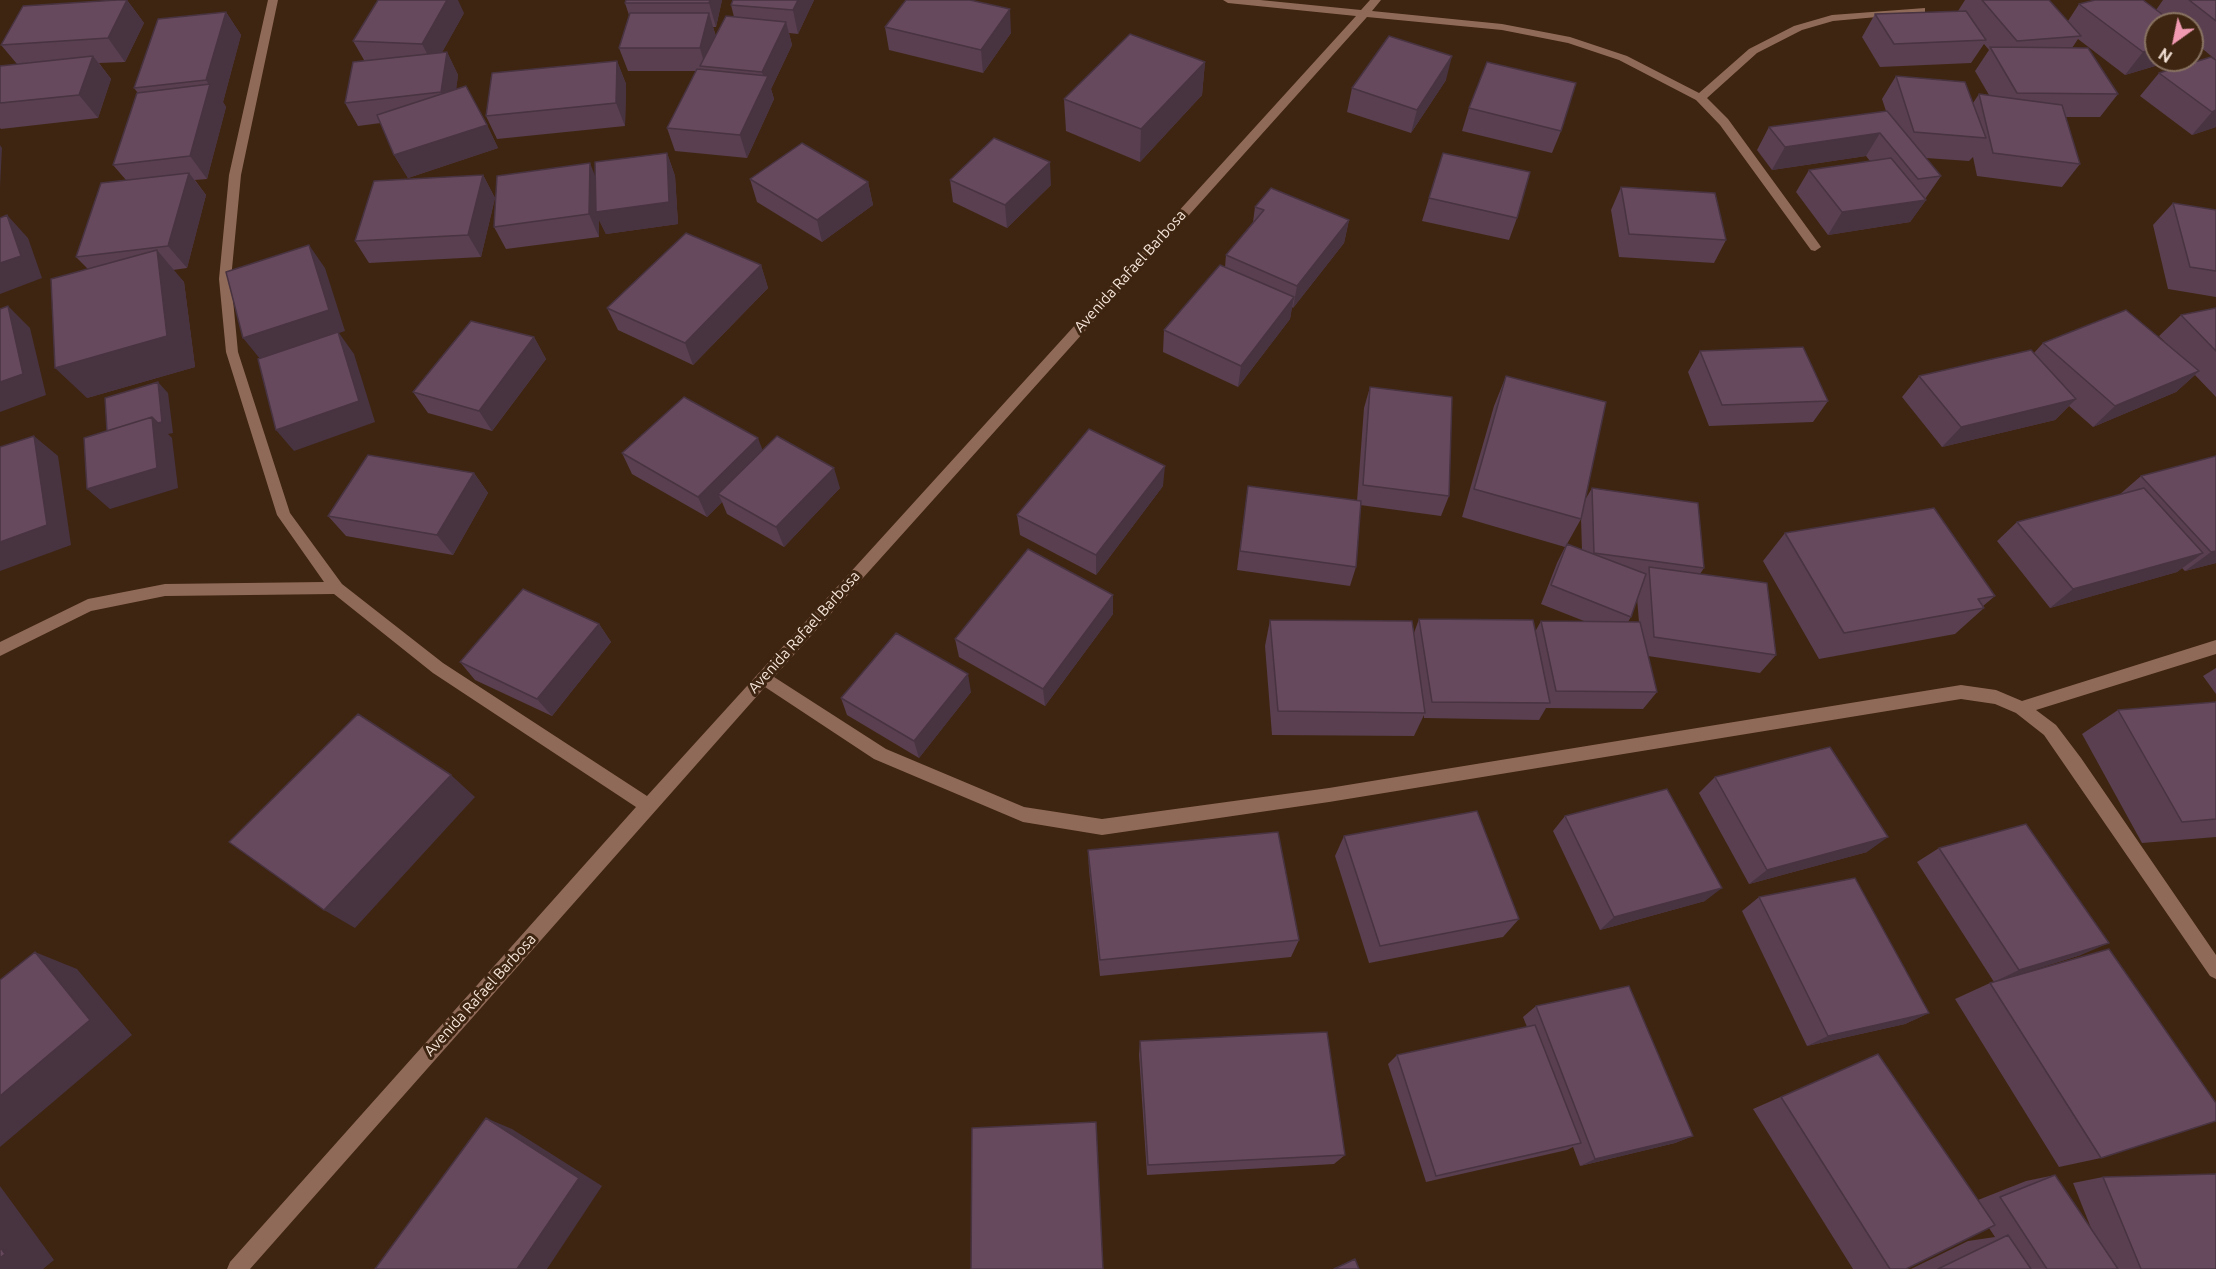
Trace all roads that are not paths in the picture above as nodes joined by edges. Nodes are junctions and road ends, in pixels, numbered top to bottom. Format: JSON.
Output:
{"nodes":[{"id":1,"x":273,"y":0,"type":"edge"},
{"id":2,"x":1228,"y":0,"type":"edge"},
{"id":3,"x":1376,"y":0,"type":"edge"},
{"id":4,"x":1921,"y":10,"type":"edge"},
{"id":5,"x":1363,"y":14,"type":"junction"},
{"id":6,"x":1700,"y":98,"type":"junction"},
{"id":7,"x":1815,"y":247,"type":"dead end"},
{"id":8,"x":337,"y":588,"type":"junction"},
{"id":9,"x":2216,"y":647,"type":"edge"},
{"id":10,"x":0,"y":649,"type":"edge"},
{"id":11,"x":763,"y":678,"type":"junction"},
{"id":12,"x":2021,"y":708,"type":"junction"},
{"id":13,"x":648,"y":806,"type":"junction"},
{"id":14,"x":2216,"y":970,"type":"edge"},
{"id":15,"x":237,"y":1269,"type":"edge"}],
"edges":[{"from":1,"to":8,"type":"street"},
{"from":2,"to":5,"type":"street"},
{"from":3,"to":5,"type":"street","name":"Avenida Rafael Barbosa"},
{"from":4,"to":6,"type":"street"},
{"from":5,"to":6,"type":"street"},
{"from":5,"to":11,"type":"street","name":"Avenida Rafael Barbosa"},
{"from":6,"to":7,"type":"street"},
{"from":8,"to":10,"type":"street"},
{"from":8,"to":13,"type":"street"},
{"from":9,"to":12,"type":"street"},
{"from":11,"to":12,"type":"street"},
{"from":11,"to":13,"type":"street","name":"Avenida Rafael Barbosa"},
{"from":12,"to":14,"type":"street"},
{"from":13,"to":15,"type":"street","name":"Avenida Rafael Barbosa"}]}
